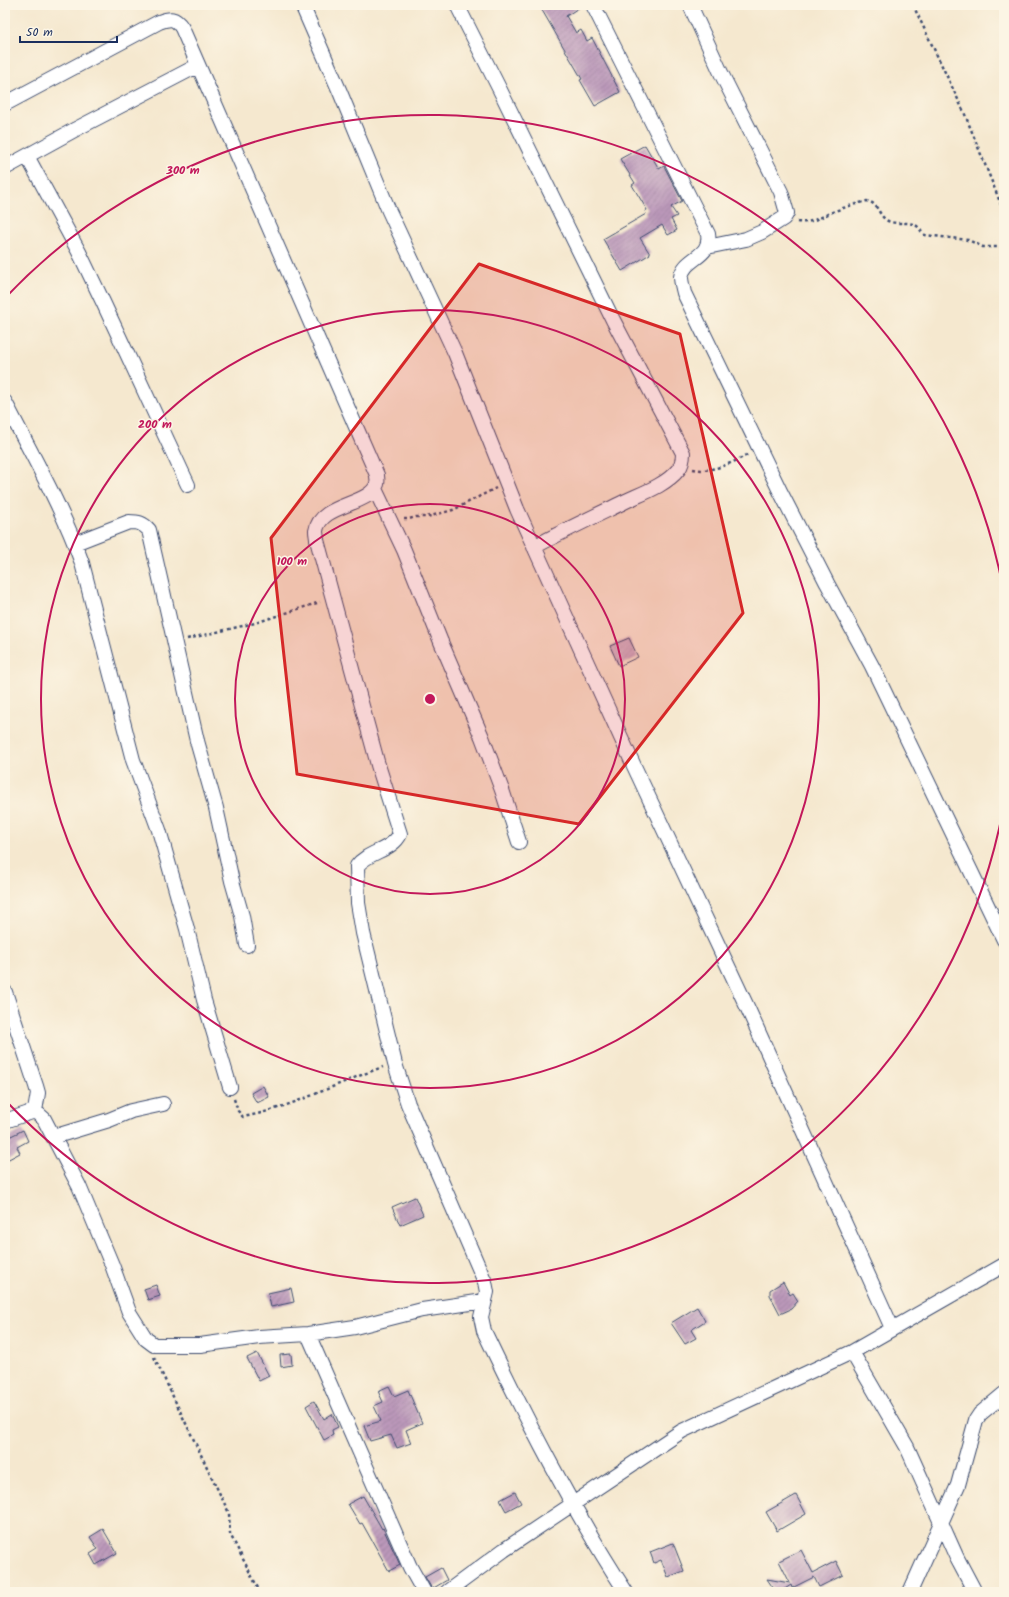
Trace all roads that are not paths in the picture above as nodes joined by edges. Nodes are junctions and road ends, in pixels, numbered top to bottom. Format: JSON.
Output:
{"nodes":[{"id":1,"x":302,"y":5,"type":"edge"},
{"id":2,"x":457,"y":5,"type":"edge"},
{"id":3,"x":593,"y":5,"type":"edge"},
{"id":4,"x":690,"y":5,"type":"edge"},
{"id":5,"x":197,"y":66,"type":"junction"},
{"id":6,"x":5,"y":104,"type":"edge"},
{"id":7,"x":27,"y":156,"type":"junction"},
{"id":8,"x":5,"y":168,"type":"edge"},
{"id":9,"x":707,"y":247,"type":"junction"},
{"id":10,"x":5,"y":402,"type":"edge"},
{"id":11,"x":188,"y":485,"type":"dead end"},
{"id":12,"x":375,"y":489,"type":"junction"},
{"id":13,"x":75,"y":543,"type":"junction"},
{"id":14,"x":534,"y":547,"type":"junction"},
{"id":15,"x":519,"y":842,"type":"dead end"},
{"id":16,"x":1004,"y":940,"type":"edge"},
{"id":17,"x":247,"y":945,"type":"dead end"},
{"id":18,"x":5,"y":992,"type":"edge"},
{"id":19,"x":230,"y":1087,"type":"road end"},
{"id":20,"x":163,"y":1104,"type":"dead end"},
{"id":21,"x":35,"y":1111,"type":"junction"},
{"id":22,"x":5,"y":1121,"type":"edge"},
{"id":23,"x":53,"y":1137,"type":"junction"},
{"id":24,"x":1004,"y":1265,"type":"edge"},
{"id":25,"x":484,"y":1301,"type":"junction"},
{"id":26,"x":892,"y":1328,"type":"junction"},
{"id":27,"x":308,"y":1334,"type":"junction"},
{"id":28,"x":852,"y":1352,"type":"junction"},
{"id":29,"x":1004,"y":1394,"type":"edge"},
{"id":30,"x":572,"y":1503,"type":"junction"},
{"id":31,"x":942,"y":1522,"type":"junction"},
{"id":32,"x":424,"y":1592,"type":"edge"},
{"id":33,"x":448,"y":1592,"type":"edge"},
{"id":34,"x":626,"y":1592,"type":"edge"},
{"id":35,"x":910,"y":1592,"type":"edge"},
{"id":36,"x":975,"y":1592,"type":"edge"}],
"edges":[{"from":1,"to":14,"type":"street"},
{"from":2,"to":14,"type":"street"},
{"from":3,"to":9,"type":"street"},
{"from":4,"to":9,"type":"street"},
{"from":5,"to":6,"type":"street"},
{"from":5,"to":7,"type":"street"},
{"from":5,"to":12,"type":"street"},
{"from":7,"to":8,"type":"street"},
{"from":7,"to":11,"type":"street"},
{"from":9,"to":16,"type":"street"},
{"from":10,"to":13,"type":"street"},
{"from":12,"to":15,"type":"street"},
{"from":12,"to":25,"type":"street"},
{"from":13,"to":17,"type":"street"},
{"from":13,"to":19,"type":"street"},
{"from":14,"to":26,"type":"street"},
{"from":18,"to":21,"type":"street"},
{"from":20,"to":23,"type":"street"},
{"from":21,"to":22,"type":"street"},
{"from":21,"to":23,"type":"street"},
{"from":23,"to":27,"type":"street"},
{"from":24,"to":26,"type":"street"},
{"from":25,"to":27,"type":"street"},
{"from":25,"to":30,"type":"street"},
{"from":26,"to":28,"type":"street"},
{"from":27,"to":32,"type":"street"},
{"from":28,"to":30,"type":"street"},
{"from":28,"to":31,"type":"street"},
{"from":29,"to":31,"type":"street"},
{"from":30,"to":33,"type":"street"},
{"from":30,"to":34,"type":"street"},
{"from":31,"to":35,"type":"street"},
{"from":31,"to":36,"type":"street"}]}
